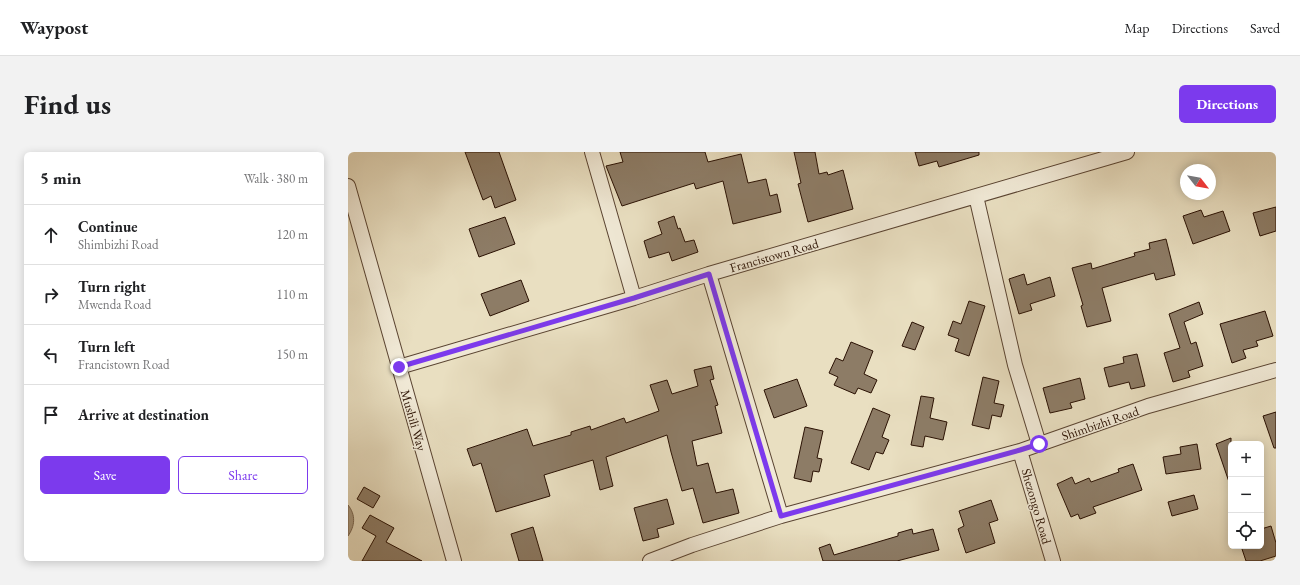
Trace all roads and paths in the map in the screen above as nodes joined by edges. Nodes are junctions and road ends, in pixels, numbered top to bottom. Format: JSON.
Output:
{"nodes":[{"id":1,"x":592,"y":152,"type":"edge"},
{"id":2,"x":1127,"y":152,"type":"edge"},
{"id":3,"x":348,"y":186,"type":"edge"},
{"id":4,"x":976,"y":196,"type":"junction"},
{"id":5,"x":709,"y":274,"type":"junction"},
{"id":6,"x":634,"y":298,"type":"junction"},
{"id":7,"x":399,"y":367,"type":"junction"},
{"id":8,"x":1276,"y":370,"type":"edge"},
{"id":9,"x":1039,"y":444,"type":"junction"},
{"id":10,"x":1020,"y":450,"type":"junction"},
{"id":11,"x":781,"y":516,"type":"junction"},
{"id":12,"x":454,"y":561,"type":"edge"},
{"id":13,"x":650,"y":561,"type":"edge"},
{"id":14,"x":1053,"y":561,"type":"edge"}],
"edges":[{"from":1,"to":6,"type":"street"},
{"from":2,"to":4,"type":"street","name":"Francistown Road"},
{"from":3,"to":7,"type":"street","name":"Mushili Way"},
{"from":4,"to":5,"type":"street","name":"Francistown Road"},
{"from":4,"to":9,"type":"street"},
{"from":5,"to":6,"type":"street","name":"Francistown Road"},
{"from":5,"to":11,"type":"street"},
{"from":6,"to":7,"type":"street","name":"Francistown Road"},
{"from":7,"to":12,"type":"street","name":"Mushili Way"},
{"from":8,"to":9,"type":"street","name":"Shimbizhi Road"},
{"from":9,"to":10,"type":"street","name":"Shimbizhi Road"},
{"from":10,"to":11,"type":"street","name":"Shimbizhi Road"},
{"from":10,"to":14,"type":"street","name":"Shezongo Road"},
{"from":11,"to":13,"type":"street","name":"Shimbizhi Road"}]}
